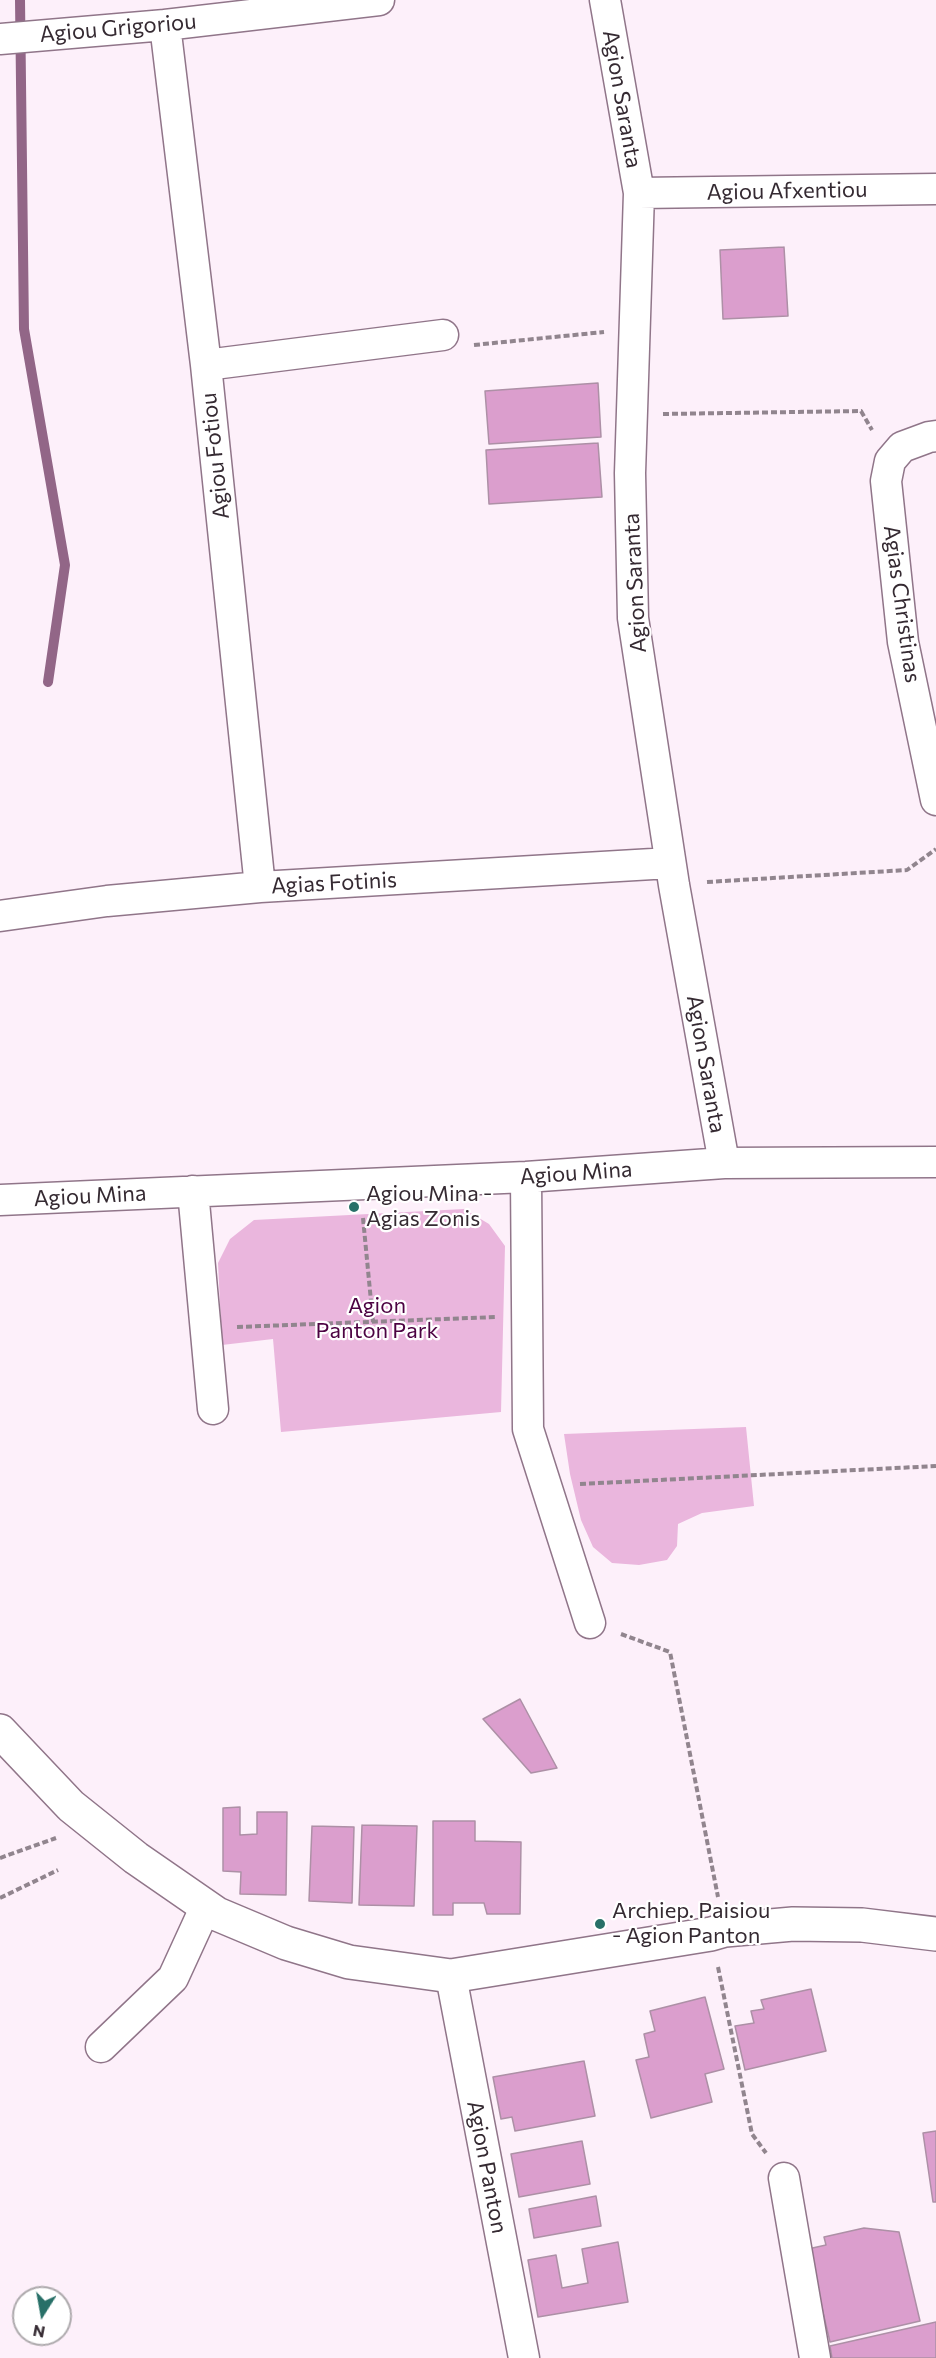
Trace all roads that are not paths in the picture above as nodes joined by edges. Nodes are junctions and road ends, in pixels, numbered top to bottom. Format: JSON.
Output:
{"nodes":[{"id":1,"x":605,"y":0,"type":"edge"},
{"id":2,"x":361,"y":1,"type":"edge"},
{"id":3,"x":165,"y":25,"type":"junction"},
{"id":4,"x":0,"y":39,"type":"edge"},
{"id":5,"x":936,"y":189,"type":"edge"},
{"id":6,"x":639,"y":193,"type":"junction"},
{"id":7,"x":443,"y":335,"type":"road end"},
{"id":8,"x":206,"y":365,"type":"junction"},
{"id":9,"x":936,"y":436,"type":"edge"},
{"id":10,"x":936,"y":800,"type":"edge"},
{"id":11,"x":672,"y":874,"type":"junction"},
{"id":12,"x":260,"y":887,"type":"junction"},
{"id":13,"x":0,"y":916,"type":"edge"},
{"id":14,"x":936,"y":1162,"type":"edge"},
{"id":15,"x":724,"y":1163,"type":"junction"},
{"id":16,"x":526,"y":1177,"type":"junction"},
{"id":17,"x":193,"y":1191,"type":"junction"},
{"id":18,"x":0,"y":1200,"type":"edge"},
{"id":19,"x":213,"y":1409,"type":"dead end"},
{"id":20,"x":590,"y":1623,"type":"road end"},
{"id":21,"x":0,"y":1731,"type":"edge"},
{"id":22,"x":206,"y":1906,"type":"junction"},
{"id":23,"x":936,"y":1934,"type":"edge"},
{"id":24,"x":451,"y":1976,"type":"junction"},
{"id":25,"x":101,"y":2047,"type":"dead end"},
{"id":26,"x":784,"y":2178,"type":"road end"},
{"id":27,"x":524,"y":2358,"type":"edge"},
{"id":28,"x":815,"y":2358,"type":"edge"}],
"edges":[{"from":1,"to":6,"type":"street","name":"Agion Saranta"},
{"from":2,"to":3,"type":"street","name":"Agiou Grigoriou"},
{"from":3,"to":4,"type":"street","name":"Agiou Grigoriou"},
{"from":3,"to":8,"type":"street","name":"Agiou Fotiou"},
{"from":5,"to":6,"type":"street","name":"Agiou Afxentiou"},
{"from":6,"to":11,"type":"street","name":"Agion Saranta"},
{"from":7,"to":8,"type":"street"},
{"from":8,"to":12,"type":"street","name":"Agiou Fotiou"},
{"from":9,"to":10,"type":"street","name":"Agias Christinas"},
{"from":11,"to":12,"type":"street","name":"Agias Fotinis"},
{"from":11,"to":15,"type":"street","name":"Agion Saranta"},
{"from":12,"to":13,"type":"street","name":"Agias Fotinis"},
{"from":14,"to":15,"type":"street","name":"Agiou Mina"},
{"from":15,"to":16,"type":"street","name":"Agiou Mina"},
{"from":16,"to":17,"type":"street","name":"Agiou Mina"},
{"from":16,"to":20,"type":"street"},
{"from":17,"to":18,"type":"street","name":"Agiou Mina"},
{"from":17,"to":19,"type":"street"},
{"from":21,"to":22,"type":"street"},
{"from":22,"to":24,"type":"street"},
{"from":22,"to":25,"type":"street"},
{"from":23,"to":24,"type":"street"},
{"from":24,"to":27,"type":"street","name":"Agion Panton"},
{"from":26,"to":28,"type":"street"}]}
